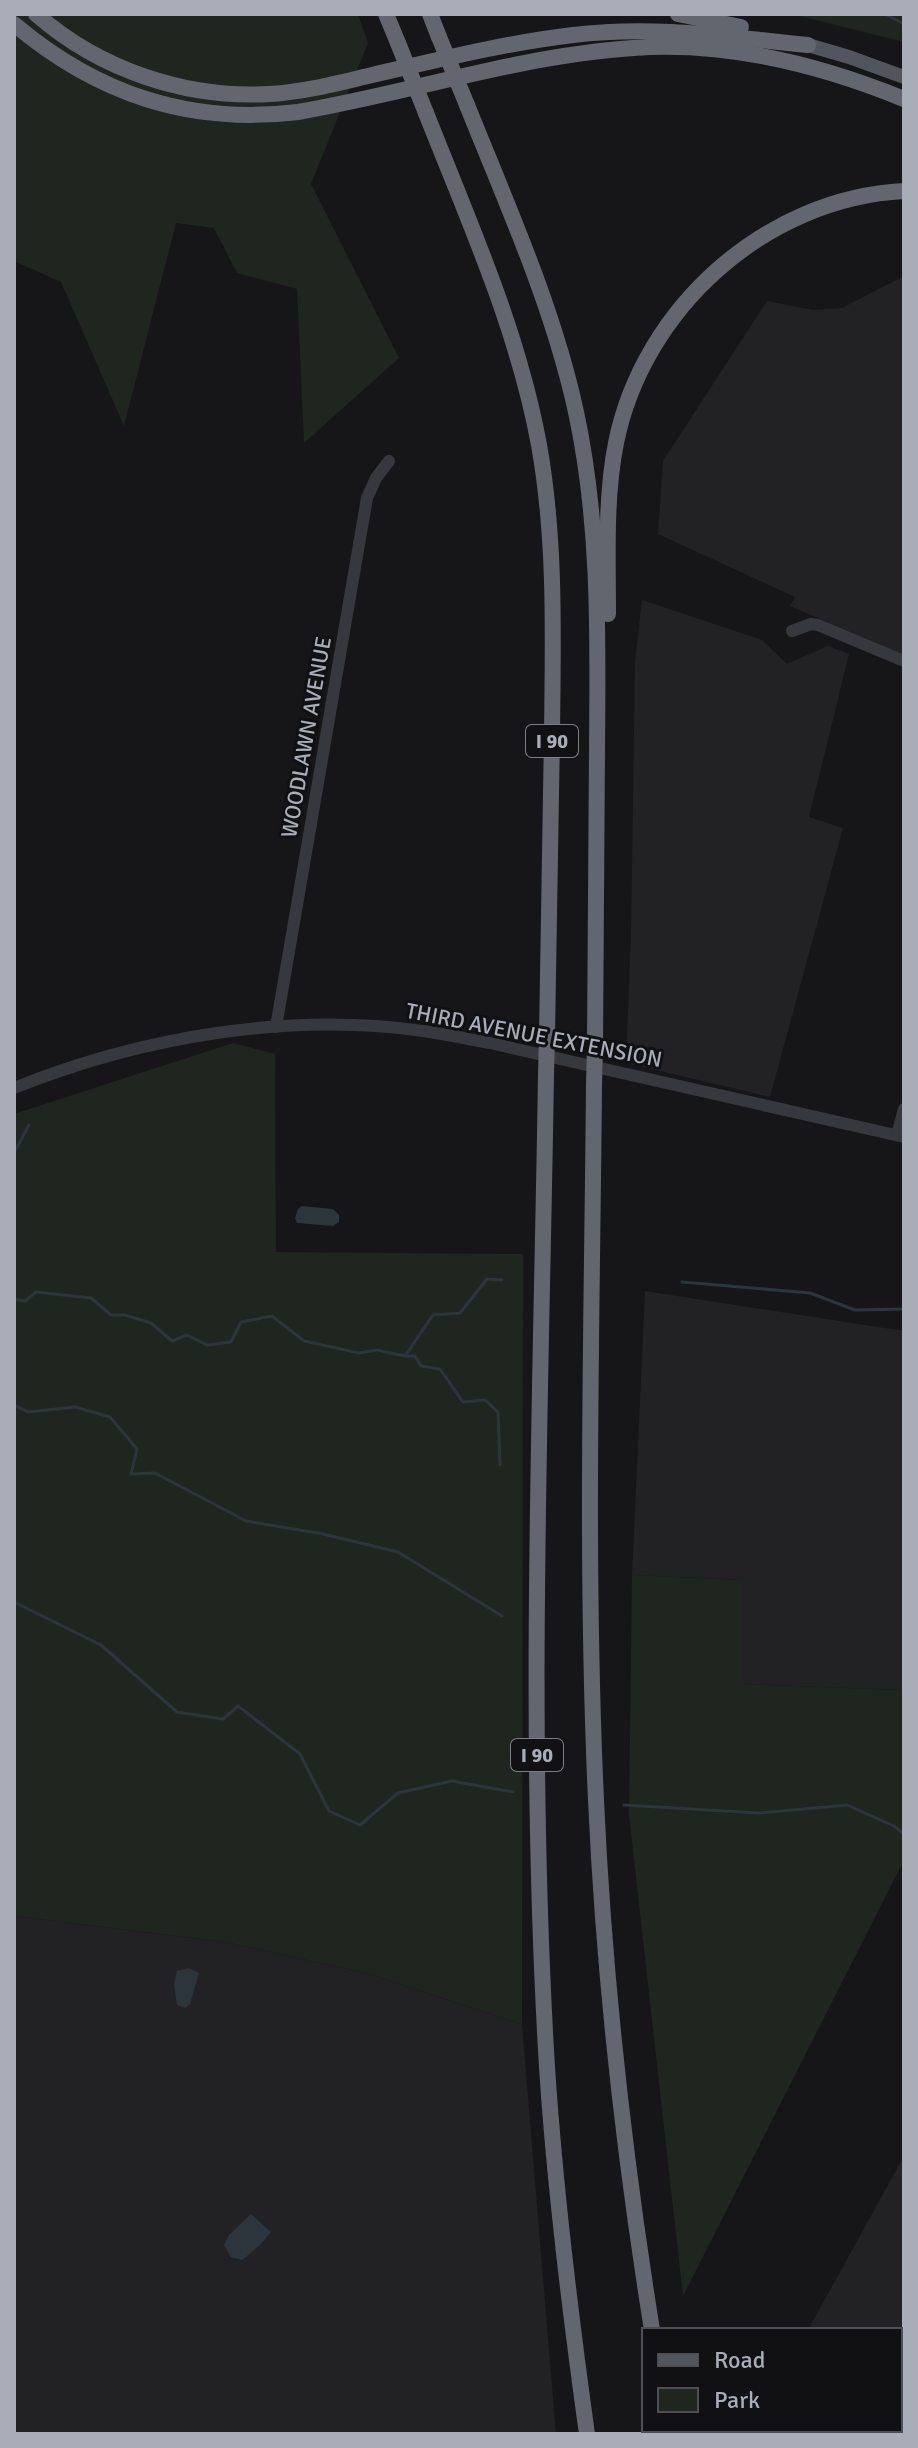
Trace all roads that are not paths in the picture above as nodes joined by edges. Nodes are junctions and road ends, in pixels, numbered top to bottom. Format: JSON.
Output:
{"nodes":[{"id":1,"x":36,"y":14,"type":"edge"},
{"id":2,"x":386,"y":14,"type":"edge"},
{"id":3,"x":430,"y":14,"type":"edge"},
{"id":4,"x":678,"y":14,"type":"edge"},
{"id":5,"x":14,"y":24,"type":"edge"},
{"id":6,"x":808,"y":45,"type":"junction"},
{"id":7,"x":904,"y":77,"type":"edge"},
{"id":8,"x":904,"y":99,"type":"edge"},
{"id":9,"x":904,"y":191,"type":"edge"},
{"id":10,"x":389,"y":461,"type":"dead end"},
{"id":11,"x":792,"y":631,"type":"dead end"},
{"id":12,"x":904,"y":661,"type":"edge"},
{"id":13,"x":597,"y":739,"type":"junction"},
{"id":14,"x":276,"y":1027,"type":"junction"},
{"id":15,"x":14,"y":1088,"type":"edge"},
{"id":16,"x":904,"y":1109,"type":"edge"},
{"id":17,"x":900,"y":1136,"type":"edge"},
{"id":18,"x":652,"y":2328,"type":"edge"},
{"id":19,"x":587,"y":2434,"type":"edge"}],
"edges":[{"from":1,"to":6,"type":"highway"},
{"from":2,"to":19,"type":"highway","number":"I 90","bridge":true},
{"from":3,"to":13,"type":"highway","number":"I 90","bridge":true},
{"from":4,"to":6,"type":"highway"},
{"from":5,"to":8,"type":"highway"},
{"from":6,"to":7,"type":"main road"},
{"from":9,"to":13,"type":"highway"},
{"from":10,"to":14,"type":"street","name":"WOODLAWN AVENUE"},
{"from":11,"to":12,"type":"street"},
{"from":13,"to":18,"type":"highway","number":"I 90","bridge":true},
{"from":14,"to":15,"type":"street","name":"THIRD AVENUE EXTENSION"},
{"from":14,"to":17,"type":"street","name":"THIRD AVENUE EXTENSION"},
{"from":16,"to":17,"type":"street"}]}
